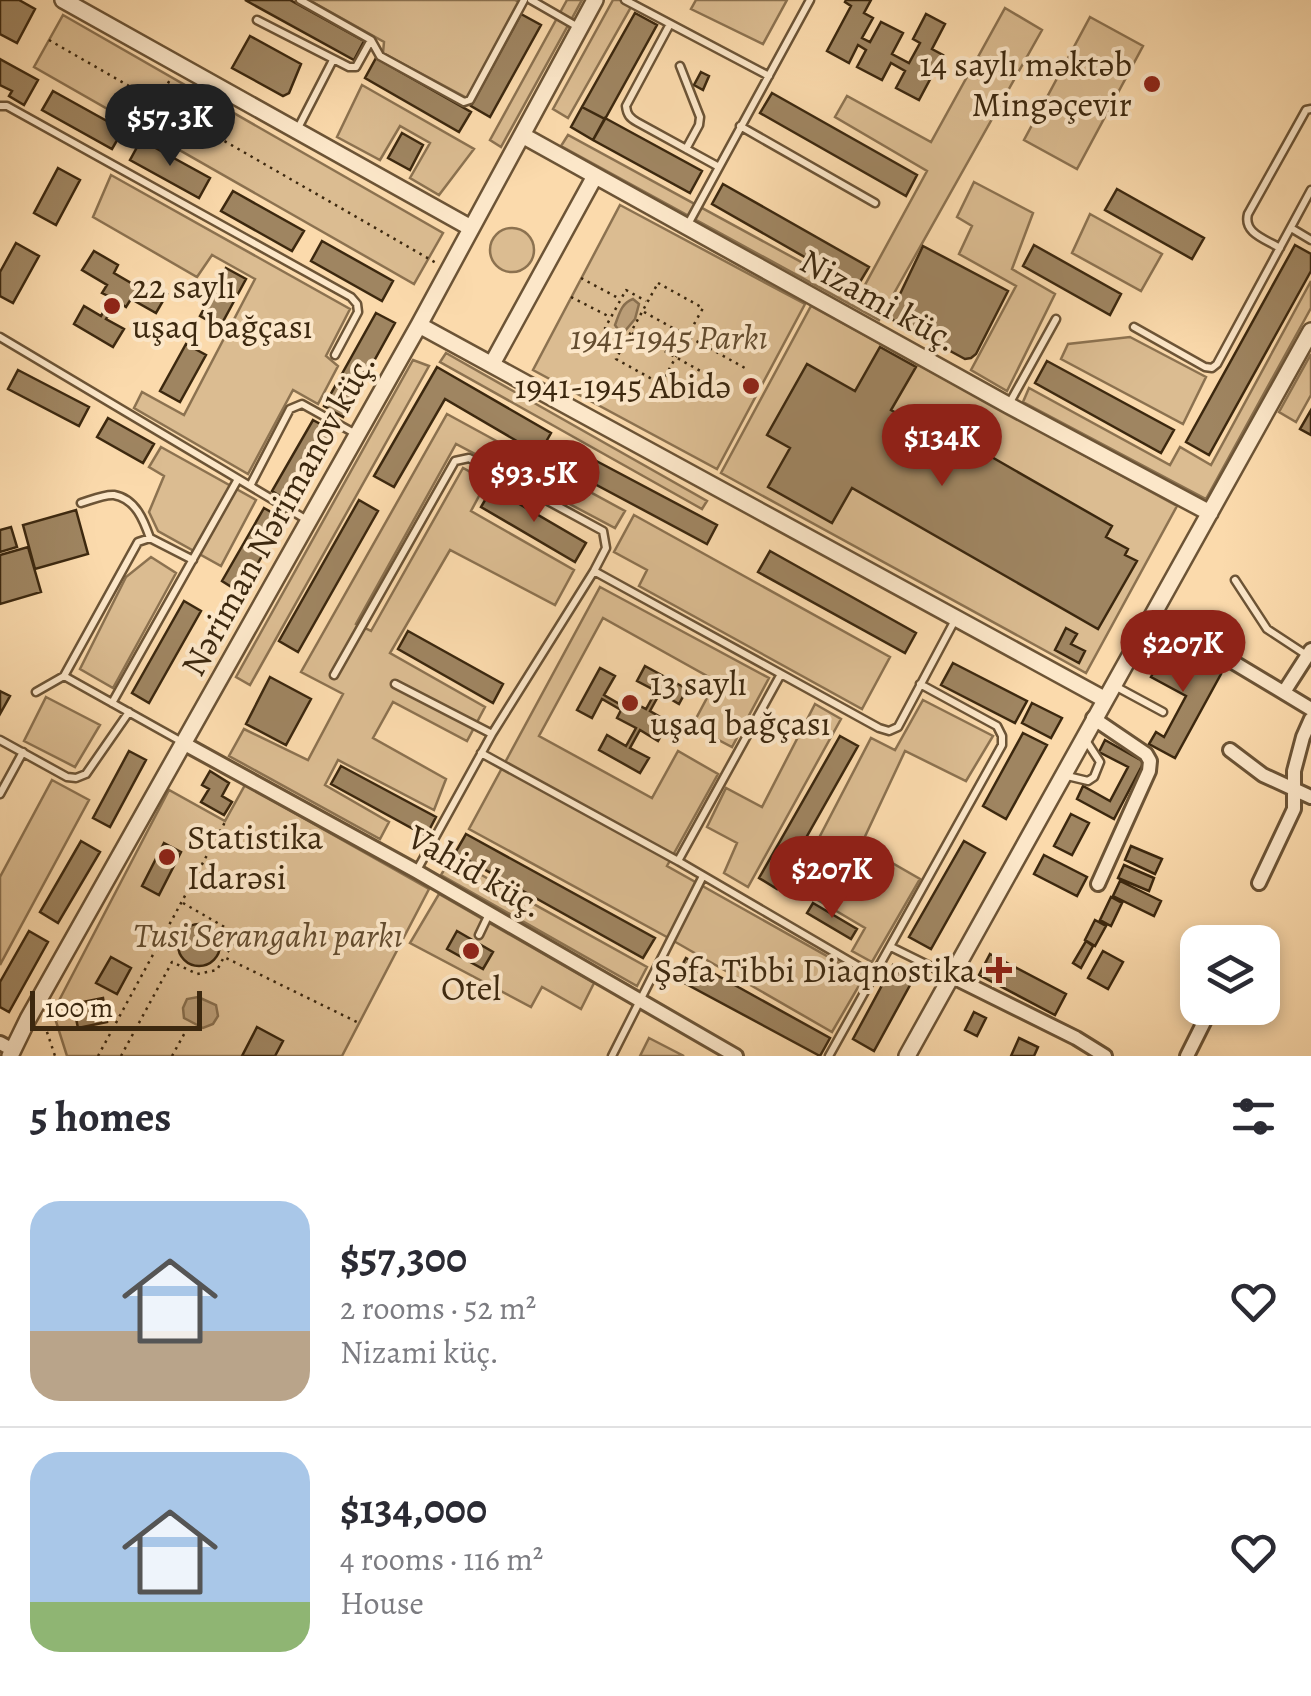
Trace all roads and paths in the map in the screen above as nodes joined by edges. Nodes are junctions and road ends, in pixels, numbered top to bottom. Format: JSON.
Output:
{"nodes":[{"id":1,"x":63,"y":0,"type":"edge"},
{"id":2,"x":300,"y":0,"type":"edge"},
{"id":3,"x":528,"y":0,"type":"edge"},
{"id":4,"x":595,"y":0,"type":"edge"},
{"id":5,"x":625,"y":0,"type":"edge"},
{"id":6,"x":810,"y":0,"type":"edge"},
{"id":7,"x":257,"y":20,"type":"dead end"},
{"id":8,"x":670,"y":24,"type":"junction"},
{"id":9,"x":580,"y":28,"type":"junction"},
{"id":10,"x":48,"y":40,"type":"dead end"},
{"id":11,"x":371,"y":40,"type":"junction"},
{"id":12,"x":333,"y":60,"type":"junction"},
{"id":13,"x":680,"y":66,"type":"dead end"},
{"id":14,"x":768,"y":76,"type":"junction"},
{"id":15,"x":172,"y":78,"type":"dead end"},
{"id":16,"x":157,"y":102,"type":"junction"},
{"id":17,"x":0,"y":106,"type":"edge"},
{"id":18,"x":1311,"y":109,"type":"edge"},
{"id":19,"x":740,"y":126,"type":"junction"},
{"id":20,"x":142,"y":129,"type":"dead end"},
{"id":21,"x":297,"y":131,"type":"junction"},
{"id":22,"x":522,"y":135,"type":"junction"},
{"id":23,"x":686,"y":149,"type":"junction"},
{"id":24,"x":718,"y":167,"type":"junction"},
{"id":25,"x":595,"y":176,"type":"junction"},
{"id":26,"x":1311,"y":190,"type":"edge"},
{"id":27,"x":876,"y":202,"type":"dead end"},
{"id":28,"x":470,"y":228,"type":"junction"},
{"id":29,"x":687,"y":228,"type":"junction"},
{"id":30,"x":1291,"y":228,"type":"junction"},
{"id":31,"x":1311,"y":240,"type":"edge"},
{"id":32,"x":1280,"y":248,"type":"junction"},
{"id":33,"x":448,"y":270,"type":"junction"},
{"id":34,"x":581,"y":278,"type":"dead end"},
{"id":35,"x":572,"y":297,"type":"dead end"},
{"id":36,"x":621,"y":300,"type":"junction"},
{"id":37,"x":648,"y":302,"type":"junction"},
{"id":38,"x":642,"y":311,"type":"junction"},
{"id":39,"x":611,"y":318,"type":"junction"},
{"id":40,"x":1056,"y":319,"type":"dead end"},
{"id":41,"x":419,"y":325,"type":"junction"},
{"id":42,"x":1134,"y":327,"type":"dead end"},
{"id":43,"x":1311,"y":331,"type":"edge"},
{"id":44,"x":631,"y":332,"type":"junction"},
{"id":45,"x":688,"y":336,"type":"junction"},
{"id":46,"x":0,"y":337,"type":"edge"},
{"id":47,"x":626,"y":340,"type":"junction"},
{"id":48,"x":335,"y":355,"type":"dead end"},
{"id":49,"x":676,"y":357,"type":"junction"},
{"id":50,"x":492,"y":364,"type":"junction"},
{"id":51,"x":745,"y":368,"type":"dead end"},
{"id":52,"x":734,"y":388,"type":"dead end"},
{"id":53,"x":1008,"y":405,"type":"junction"},
{"id":54,"x":357,"y":435,"type":"junction"},
{"id":55,"x":552,"y":454,"type":"dead end"},
{"id":56,"x":238,"y":479,"type":"junction"},
{"id":57,"x":250,"y":486,"type":"junction"},
{"id":58,"x":531,"y":490,"type":"junction"},
{"id":59,"x":81,"y":502,"type":"dead end"},
{"id":60,"x":1210,"y":514,"type":"junction"},
{"id":61,"x":308,"y":520,"type":"junction"},
{"id":62,"x":150,"y":538,"type":"junction"},
{"id":63,"x":192,"y":560,"type":"junction"},
{"id":64,"x":594,"y":571,"type":"junction"},
{"id":65,"x":1235,"y":580,"type":"dead end"},
{"id":66,"x":1152,"y":614,"type":"junction"},
{"id":67,"x":955,"y":619,"type":"junction"},
{"id":68,"x":1310,"y":654,"type":"edge"},
{"id":69,"x":781,"y":674,"type":"junction"},
{"id":70,"x":334,"y":675,"type":"dead end"},
{"id":71,"x":64,"y":676,"type":"junction"},
{"id":72,"x":395,"y":684,"type":"dead end"},
{"id":73,"x":920,"y":684,"type":"junction"},
{"id":74,"x":36,"y":692,"type":"dead end"},
{"id":75,"x":1108,"y":692,"type":"junction"},
{"id":76,"x":1284,"y":692,"type":"junction"},
{"id":77,"x":112,"y":703,"type":"junction"},
{"id":78,"x":1311,"y":709,"type":"edge"},
{"id":79,"x":129,"y":712,"type":"junction"},
{"id":80,"x":1163,"y":712,"type":"dead end"},
{"id":81,"x":1093,"y":718,"type":"junction"},
{"id":82,"x":1311,"y":718,"type":"edge"},
{"id":83,"x":492,"y":734,"type":"junction"},
{"id":84,"x":1083,"y":736,"type":"junction"},
{"id":85,"x":0,"y":740,"type":"edge"},
{"id":86,"x":183,"y":743,"type":"junction"},
{"id":87,"x":1230,"y":750,"type":"dead end"},
{"id":88,"x":22,"y":752,"type":"junction"},
{"id":89,"x":480,"y":753,"type":"junction"},
{"id":90,"x":1062,"y":775,"type":"junction"},
{"id":91,"x":1295,"y":790,"type":"junction"},
{"id":92,"x":0,"y":794,"type":"edge"},
{"id":93,"x":1311,"y":797,"type":"edge"},
{"id":94,"x":225,"y":822,"type":"dead end"},
{"id":95,"x":678,"y":861,"type":"junction"},
{"id":96,"x":416,"y":871,"type":"junction"},
{"id":97,"x":703,"y":876,"type":"junction"},
{"id":98,"x":1258,"y":883,"type":"dead end"},
{"id":99,"x":1098,"y":884,"type":"dead end"},
{"id":100,"x":182,"y":902,"type":"junction"},
{"id":101,"x":490,"y":913,"type":"junction"},
{"id":102,"x":479,"y":935,"type":"dead end"},
{"id":103,"x":891,"y":947,"type":"junction"},
{"id":104,"x":224,"y":957,"type":"junction"},
{"id":105,"x":875,"y":976,"type":"junction"},
{"id":106,"x":952,"y":976,"type":"junction"},
{"id":107,"x":640,"y":1001,"type":"junction"},
{"id":108,"x":28,"y":1019,"type":"junction"},
{"id":109,"x":360,"y":1022,"type":"dead end"},
{"id":110,"x":1202,"y":1025,"type":"edge"},
{"id":111,"x":188,"y":1026,"type":"dead end"},
{"id":112,"x":8,"y":1050,"type":"edge"},
{"id":113,"x":55,"y":1056,"type":"edge"},
{"id":114,"x":98,"y":1056,"type":"edge"},
{"id":115,"x":121,"y":1056,"type":"edge"},
{"id":116,"x":172,"y":1056,"type":"edge"},
{"id":117,"x":612,"y":1056,"type":"edge"},
{"id":118,"x":736,"y":1056,"type":"edge"},
{"id":119,"x":829,"y":1056,"type":"edge"},
{"id":120,"x":907,"y":1056,"type":"edge"},
{"id":121,"x":1105,"y":1056,"type":"edge"},
{"id":122,"x":1186,"y":1056,"type":"edge"}],
"edges":[{"from":1,"to":21,"type":"street"},
{"from":2,"to":11,"type":"lane"},
{"from":3,"to":9,"type":"lane"},
{"from":3,"to":11,"type":"lane"},
{"from":4,"to":9,"type":"street","name":"Nəriman Nərimanov küç."},
{"from":5,"to":8,"type":"lane"},
{"from":6,"to":14,"type":"lane"},
{"from":7,"to":12,"type":"lane"},
{"from":8,"to":14,"type":"lane"},
{"from":8,"to":23,"type":"lane"},
{"from":9,"to":22,"type":"street","name":"Nəriman Nərimanov küç."},
{"from":10,"to":16,"type":"path"},
{"from":11,"to":12,"type":"lane"},
{"from":12,"to":21,"type":"lane"},
{"from":13,"to":23,"type":"lane"},
{"from":14,"to":19,"type":"lane"},
{"from":15,"to":16,"type":"path"},
{"from":16,"to":20,"type":"path"},
{"from":16,"to":33,"type":"path"},
{"from":17,"to":48,"type":"lane"},
{"from":18,"to":32,"type":"lane"},
{"from":19,"to":24,"type":"lane"},
{"from":19,"to":27,"type":"lane"},
{"from":21,"to":28,"type":"street"},
{"from":22,"to":25,"type":"street","name":"Nizami küç."},
{"from":22,"to":28,"type":"street","name":"Nəriman Nərimanov küç."},
{"from":23,"to":24,"type":"lane"},
{"from":24,"to":29,"type":"lane"},
{"from":25,"to":29,"type":"street","name":"Nizami küç."},
{"from":25,"to":50,"type":"street"},
{"from":26,"to":30,"type":"lane"},
{"from":28,"to":33,"type":"street","name":"Nəriman Nərimanov küç."},
{"from":29,"to":53,"type":"street","name":"Nizami küç."},
{"from":30,"to":31,"type":"lane"},
{"from":30,"to":32,"type":"lane"},
{"from":32,"to":42,"type":"lane"},
{"from":33,"to":41,"type":"street","name":"Nəriman Nərimanov küç."},
{"from":34,"to":36,"type":"path"},
{"from":35,"to":39,"type":"path"},
{"from":36,"to":37,"type":"path"},
{"from":36,"to":39,"type":"path"},
{"from":37,"to":38,"type":"path"},
{"from":37,"to":45,"type":"path"},
{"from":38,"to":44,"type":"path"},
{"from":38,"to":45,"type":"path"},
{"from":39,"to":47,"type":"path"},
{"from":40,"to":53,"type":"lane"},
{"from":41,"to":50,"type":"street"},
{"from":41,"to":54,"type":"street","name":"Nəriman Nərimanov küç."},
{"from":43,"to":60,"type":"street"},
{"from":44,"to":47,"type":"path"},
{"from":44,"to":49,"type":"path"},
{"from":45,"to":49,"type":"path"},
{"from":45,"to":51,"type":"path"},
{"from":46,"to":56,"type":"lane"},
{"from":47,"to":49,"type":"path"},
{"from":49,"to":52,"type":"path"},
{"from":50,"to":67,"type":"street"},
{"from":53,"to":60,"type":"street","name":"Nizami küç."},
{"from":54,"to":57,"type":"lane"},
{"from":54,"to":61,"type":"street","name":"Nəriman Nərimanov küç."},
{"from":55,"to":58,"type":"lane"},
{"from":56,"to":57,"type":"lane"},
{"from":56,"to":63,"type":"lane"},
{"from":57,"to":61,"type":"lane"},
{"from":58,"to":64,"type":"lane"},
{"from":58,"to":70,"type":"lane"},
{"from":59,"to":62,"type":"lane"},
{"from":60,"to":66,"type":"street"},
{"from":61,"to":86,"type":"street","name":"Nəriman Nərimanov küç."},
{"from":62,"to":63,"type":"lane"},
{"from":62,"to":71,"type":"lane"},
{"from":63,"to":77,"type":"lane"},
{"from":64,"to":69,"type":"lane"},
{"from":64,"to":83,"type":"lane"},
{"from":65,"to":68,"type":"lane"},
{"from":66,"to":75,"type":"street"},
{"from":66,"to":76,"type":"street"},
{"from":67,"to":73,"type":"lane"},
{"from":67,"to":75,"type":"street"},
{"from":68,"to":76,"type":"street"},
{"from":69,"to":73,"type":"lane"},
{"from":69,"to":95,"type":"lane"},
{"from":71,"to":74,"type":"lane"},
{"from":71,"to":77,"type":"lane"},
{"from":72,"to":83,"type":"lane"},
{"from":73,"to":103,"type":"lane"},
{"from":75,"to":80,"type":"lane"},
{"from":75,"to":81,"type":"street"},
{"from":76,"to":78,"type":"street"},
{"from":77,"to":79,"type":"lane"},
{"from":79,"to":86,"type":"lane"},
{"from":79,"to":88,"type":"lane"},
{"from":81,"to":84,"type":"street"},
{"from":81,"to":99,"type":"street"},
{"from":82,"to":91,"type":"street"},
{"from":83,"to":89,"type":"lane"},
{"from":84,"to":90,"type":"street"},
{"from":84,"to":90,"type":"lane"},
{"from":85,"to":88,"type":"lane"},
{"from":86,"to":96,"type":"street","name":"Vahid küç."},
{"from":86,"to":108,"type":"street","name":"Nəriman Nərimanov küç."},
{"from":87,"to":91,"type":"street"},
{"from":88,"to":92,"type":"lane"},
{"from":89,"to":95,"type":"lane"},
{"from":89,"to":96,"type":"lane"},
{"from":90,"to":106,"type":"street"},
{"from":91,"to":93,"type":"street"},
{"from":91,"to":98,"type":"street"},
{"from":94,"to":100,"type":"path"},
{"from":95,"to":97,"type":"lane"},
{"from":96,"to":101,"type":"street","name":"Vahid küç."},
{"from":97,"to":105,"type":"lane"},
{"from":97,"to":107,"type":"lane"},
{"from":100,"to":104,"type":"path"},
{"from":100,"to":114,"type":"path"},
{"from":101,"to":102,"type":"lane"},
{"from":101,"to":107,"type":"street","name":"Vahid küç."},
{"from":103,"to":105,"type":"lane"},
{"from":103,"to":106,"type":"lane"},
{"from":104,"to":109,"type":"path"},
{"from":104,"to":115,"type":"path"},
{"from":105,"to":119,"type":"lane"},
{"from":106,"to":120,"type":"street"},
{"from":106,"to":121,"type":"street"},
{"from":107,"to":117,"type":"lane"},
{"from":107,"to":118,"type":"street","name":"Vahid küç."},
{"from":108,"to":112,"type":"street","name":"Nəriman Nərimanov küç."},
{"from":108,"to":113,"type":"path"},
{"from":110,"to":122,"type":"street"},
{"from":111,"to":116,"type":"path"}]}
